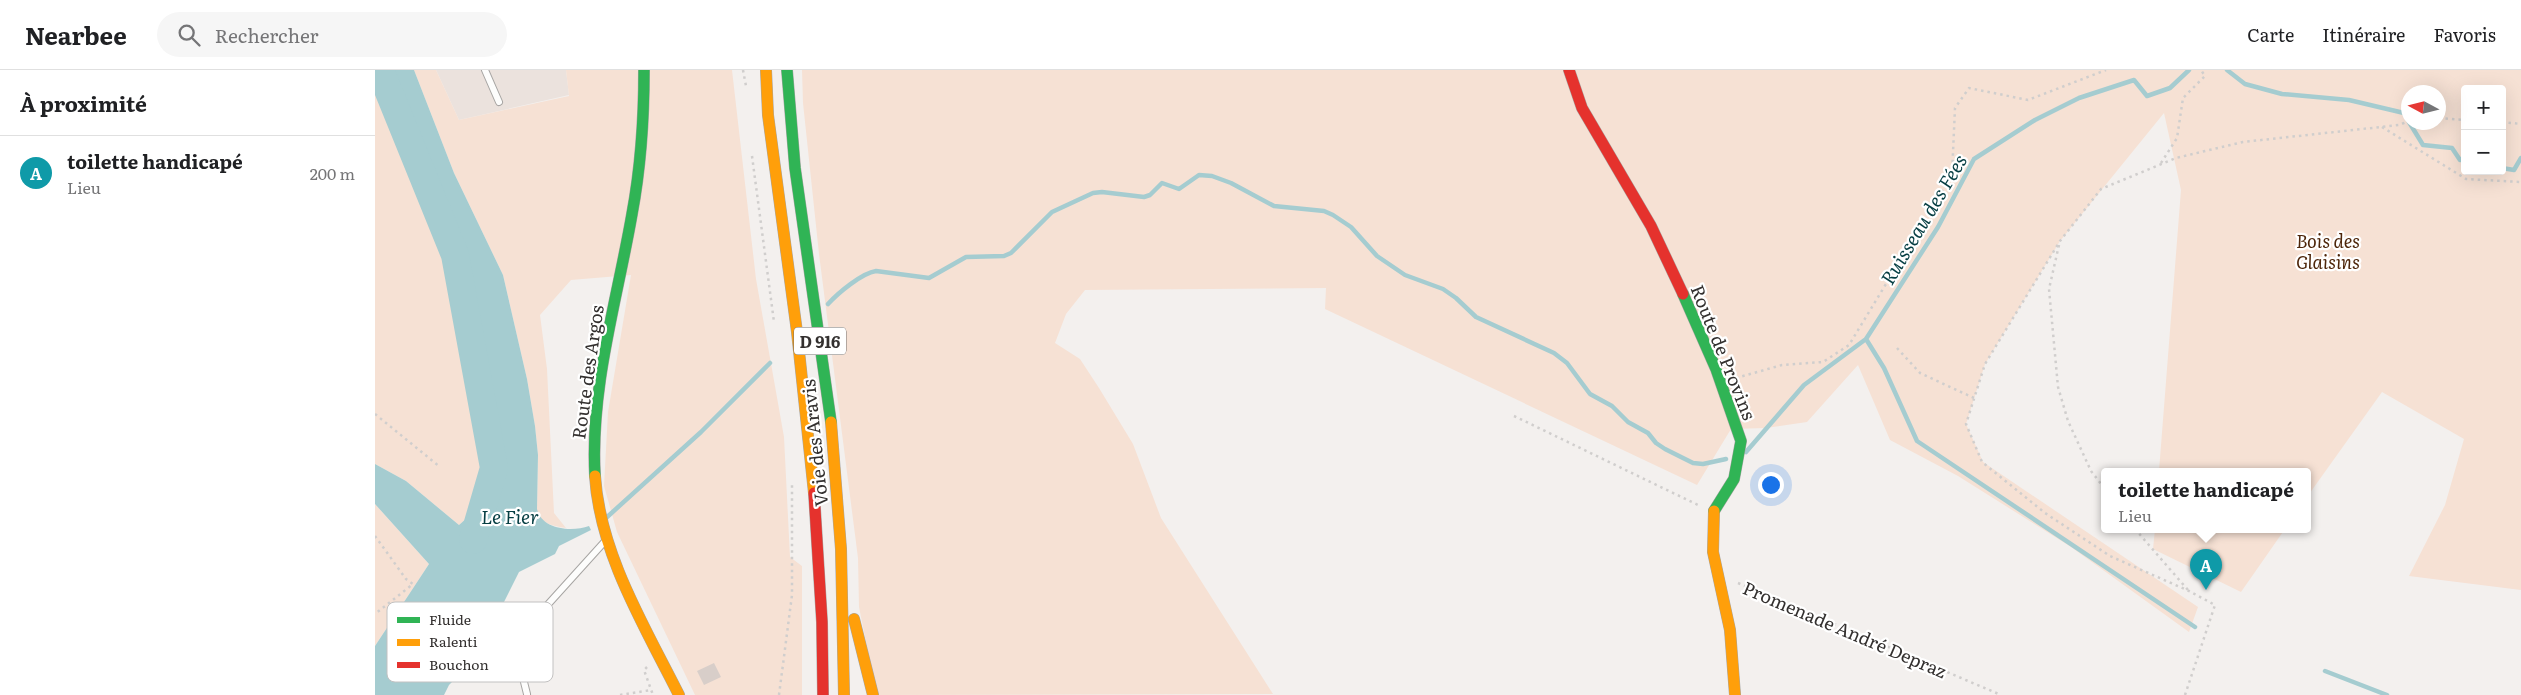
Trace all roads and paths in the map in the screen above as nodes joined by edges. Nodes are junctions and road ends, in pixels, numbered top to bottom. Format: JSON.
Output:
{"nodes":[{"id":1,"x":485,"y":70,"type":"edge"},
{"id":2,"x":643,"y":70,"type":"edge"},
{"id":3,"x":743,"y":70,"type":"edge"},
{"id":4,"x":766,"y":70,"type":"edge"},
{"id":5,"x":787,"y":70,"type":"edge"},
{"id":6,"x":1569,"y":70,"type":"edge"},
{"id":7,"x":2106,"y":70,"type":"edge"},
{"id":8,"x":2201,"y":70,"type":"edge"},
{"id":9,"x":747,"y":87,"type":"dead end"},
{"id":10,"x":499,"y":102,"type":"dead end"},
{"id":11,"x":2446,"y":119,"type":"edge"},
{"id":12,"x":2461,"y":120,"type":"edge"},
{"id":13,"x":2506,"y":122,"type":"edge"},
{"id":14,"x":2401,"y":123,"type":"edge"},
{"id":15,"x":2521,"y":124,"type":"edge"},
{"id":16,"x":2381,"y":127,"type":"junction"},
{"id":17,"x":752,"y":152,"type":"dead end"},
{"id":18,"x":2159,"y":165,"type":"junction"},
{"id":19,"x":2521,"y":182,"type":"edge"},
{"id":20,"x":2060,"y":242,"type":"junction"},
{"id":21,"x":775,"y":331,"type":"dead end"},
{"id":22,"x":1897,"y":348,"type":"dead end"},
{"id":23,"x":1720,"y":382,"type":"junction"},
{"id":24,"x":1974,"y":398,"type":"junction"},
{"id":25,"x":375,"y":414,"type":"edge"},
{"id":26,"x":1514,"y":416,"type":"dead end"},
{"id":27,"x":440,"y":467,"type":"dead end"},
{"id":28,"x":792,"y":477,"type":"dead end"},
{"id":29,"x":2101,"y":483,"type":"edge"},
{"id":30,"x":1713,"y":512,"type":"junction"},
{"id":31,"x":2138,"y":533,"type":"edge"},
{"id":32,"x":375,"y":536,"type":"edge"},
{"id":33,"x":607,"y":538,"type":"junction"},
{"id":34,"x":844,"y":572,"type":"junction"},
{"id":35,"x":1718,"y":575,"type":"junction"},
{"id":36,"x":2189,"y":591,"type":"junction"},
{"id":37,"x":390,"y":602,"type":"edge"},
{"id":38,"x":550,"y":602,"type":"edge"},
{"id":39,"x":387,"y":605,"type":"edge"},
{"id":40,"x":375,"y":614,"type":"edge"},
{"id":41,"x":524,"y":682,"type":"edge"},
{"id":42,"x":651,"y":690,"type":"dead end"},
{"id":43,"x":527,"y":694,"type":"dead end"},
{"id":44,"x":620,"y":695,"type":"edge"},
{"id":45,"x":679,"y":695,"type":"edge"},
{"id":46,"x":779,"y":695,"type":"edge"},
{"id":47,"x":823,"y":695,"type":"edge"},
{"id":48,"x":844,"y":695,"type":"edge"},
{"id":49,"x":873,"y":695,"type":"edge"},
{"id":50,"x":1735,"y":695,"type":"edge"},
{"id":51,"x":2001,"y":695,"type":"edge"},
{"id":52,"x":2185,"y":695,"type":"edge"}],
"edges":[{"from":1,"to":10,"type":"lane"},
{"from":2,"to":33,"type":"main road","name":"Route des Argos"},
{"from":3,"to":9,"type":"path"},
{"from":4,"to":47,"type":"main road","name":"Voie des Aravis","number":"D 916"},
{"from":5,"to":34,"type":"main road","name":"Voie des Aravis","number":"D 916"},
{"from":6,"to":23,"type":"main road","name":"Route de Provins"},
{"from":7,"to":23,"type":"path"},
{"from":8,"to":18,"type":"path"},
{"from":11,"to":12,"type":"path"},
{"from":13,"to":15,"type":"path"},
{"from":14,"to":16,"type":"path"},
{"from":16,"to":18,"type":"path"},
{"from":16,"to":19,"type":"path"},
{"from":17,"to":21,"type":"path"},
{"from":18,"to":20,"type":"path"},
{"from":20,"to":24,"type":"path"},
{"from":20,"to":29,"type":"path"},
{"from":22,"to":24,"type":"path"},
{"from":23,"to":30,"type":"main road","name":"Route de Provins"},
{"from":24,"to":36,"type":"path"},
{"from":25,"to":27,"type":"path"},
{"from":26,"to":30,"type":"path"},
{"from":28,"to":46,"type":"path"},
{"from":30,"to":35,"type":"main road"},
{"from":31,"to":36,"type":"path"},
{"from":32,"to":37,"type":"path"},
{"from":33,"to":38,"type":"lane"},
{"from":33,"to":45,"type":"main road","name":"Route des Argos"},
{"from":34,"to":48,"type":"main road","name":"Voie des Aravis","number":"D 916"},
{"from":34,"to":49,"type":"main road"},
{"from":35,"to":50,"type":"main road"},
{"from":35,"to":51,"type":"path","name":"Promenade André Depraz"},
{"from":36,"to":52,"type":"path"},
{"from":39,"to":40,"type":"path"},
{"from":41,"to":43,"type":"lane"},
{"from":42,"to":44,"type":"path"}]}
